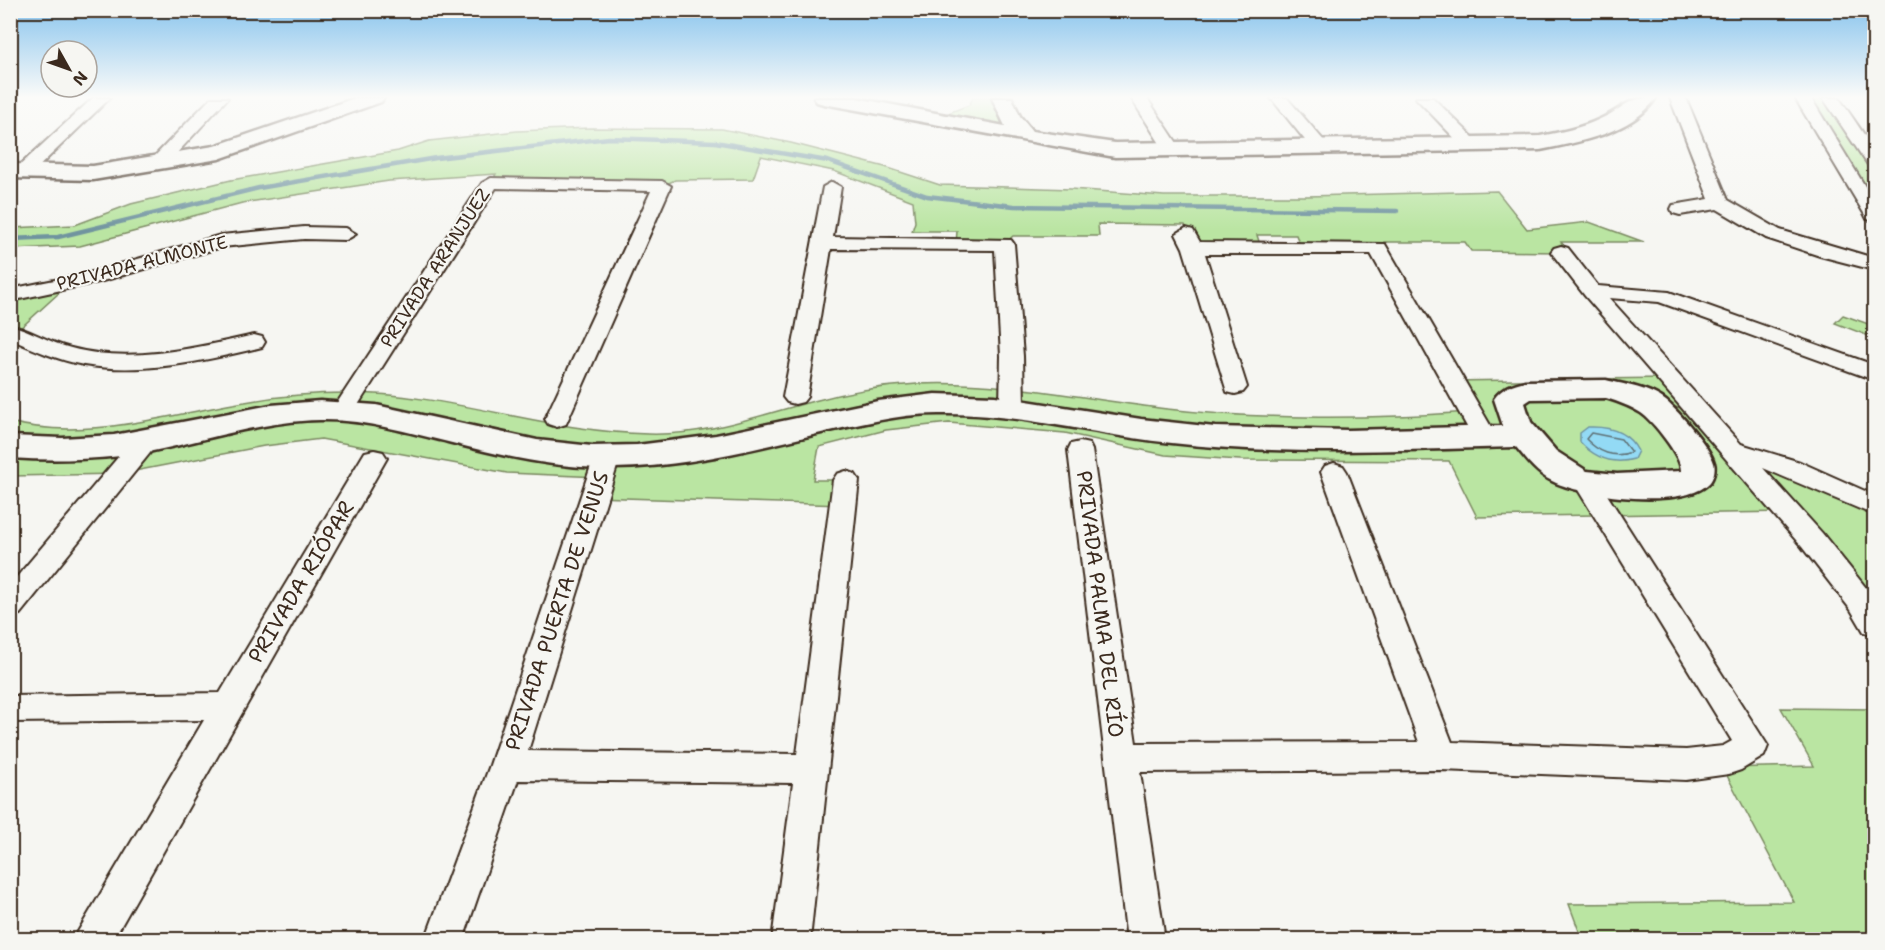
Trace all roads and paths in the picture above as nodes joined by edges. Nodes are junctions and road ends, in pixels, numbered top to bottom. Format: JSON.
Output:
{"nodes":[{"id":1,"x":50,"y":142,"type":"edge"},
{"id":2,"x":178,"y":142,"type":"edge"},
{"id":3,"x":246,"y":142,"type":"edge"},
{"id":4,"x":1066,"y":142,"type":"edge"},
{"id":5,"x":1168,"y":142,"type":"edge"},
{"id":6,"x":1316,"y":142,"type":"edge"},
{"id":7,"x":1469,"y":142,"type":"edge"},
{"id":8,"x":1543,"y":142,"type":"edge"},
{"id":9,"x":1696,"y":142,"type":"edge"},
{"id":10,"x":1830,"y":142,"type":"edge"},
{"id":11,"x":1862,"y":142,"type":"edge"},
{"id":12,"x":1472,"y":145,"type":"junction"},
{"id":13,"x":1319,"y":146,"type":"junction"},
{"id":14,"x":1172,"y":149,"type":"junction"},
{"id":15,"x":1875,"y":160,"type":"edge"},
{"id":16,"x":157,"y":165,"type":"junction"},
{"id":17,"x":17,"y":171,"type":"edge"},
{"id":18,"x":832,"y":187,"type":"dead end"},
{"id":19,"x":1720,"y":203,"type":"junction"},
{"id":20,"x":1680,"y":209,"type":"dead end"},
{"id":21,"x":1875,"y":215,"type":"edge"},
{"id":22,"x":346,"y":234,"type":"dead end"},
{"id":23,"x":823,"y":243,"type":"junction"},
{"id":24,"x":1561,"y":252,"type":"dead end"},
{"id":25,"x":1875,"y":264,"type":"edge"},
{"id":26,"x":1592,"y":292,"type":"junction"},
{"id":27,"x":10,"y":295,"type":"edge"},
{"id":28,"x":10,"y":331,"type":"edge"},
{"id":29,"x":254,"y":342,"type":"dead end"},
{"id":30,"x":1875,"y":373,"type":"edge"},
{"id":31,"x":1235,"y":387,"type":"dead end"},
{"id":32,"x":795,"y":397,"type":"dead end"},
{"id":33,"x":1012,"y":406,"type":"junction"},
{"id":34,"x":1693,"y":406,"type":"junction"},
{"id":35,"x":1655,"y":408,"type":"junction"},
{"id":36,"x":343,"y":411,"type":"junction"},
{"id":37,"x":557,"y":419,"type":"dead end"},
{"id":38,"x":1525,"y":436,"type":"junction"},
{"id":39,"x":1485,"y":437,"type":"junction"},
{"id":40,"x":145,"y":442,"type":"junction"},
{"id":41,"x":10,"y":447,"type":"edge"},
{"id":42,"x":1729,"y":448,"type":"junction"},
{"id":43,"x":1080,"y":450,"type":"dead end"},
{"id":44,"x":1690,"y":450,"type":"junction"},
{"id":45,"x":607,"y":457,"type":"junction"},
{"id":46,"x":374,"y":458,"type":"dead end"},
{"id":47,"x":1334,"y":472,"type":"dead end"},
{"id":48,"x":846,"y":480,"type":"dead end"},
{"id":49,"x":1587,"y":485,"type":"junction"},
{"id":50,"x":1875,"y":507,"type":"edge"},
{"id":51,"x":10,"y":606,"type":"edge"},
{"id":52,"x":1875,"y":624,"type":"edge"},
{"id":53,"x":227,"y":706,"type":"junction"},
{"id":54,"x":10,"y":709,"type":"edge"},
{"id":55,"x":1441,"y":756,"type":"junction"},
{"id":56,"x":1121,"y":758,"type":"junction"},
{"id":57,"x":507,"y":765,"type":"junction"},
{"id":58,"x":812,"y":769,"type":"junction"},
{"id":59,"x":92,"y":939,"type":"edge"},
{"id":60,"x":444,"y":939,"type":"edge"},
{"id":61,"x":791,"y":939,"type":"edge"},
{"id":62,"x":1146,"y":939,"type":"edge"}],
"edges":[{"from":1,"to":17,"type":"street"},
{"from":2,"to":16,"type":"street"},
{"from":3,"to":16,"type":"street"},
{"from":4,"to":14,"type":"street"},
{"from":5,"to":14,"type":"street"},
{"from":6,"to":13,"type":"street"},
{"from":7,"to":12,"type":"street"},
{"from":8,"to":12,"type":"street"},
{"from":9,"to":19,"type":"street"},
{"from":10,"to":21,"type":"street"},
{"from":11,"to":15,"type":"street"},
{"from":12,"to":13,"type":"street"},
{"from":13,"to":14,"type":"street"},
{"from":16,"to":17,"type":"street"},
{"from":18,"to":23,"type":"street"},
{"from":19,"to":20,"type":"street"},
{"from":19,"to":25,"type":"street"},
{"from":22,"to":27,"type":"street","name":"PRIVADA ALMONTE"},
{"from":23,"to":32,"type":"street"},
{"from":23,"to":33,"type":"street"},
{"from":24,"to":26,"type":"street"},
{"from":26,"to":30,"type":"street"},
{"from":26,"to":34,"type":"street"},
{"from":28,"to":29,"type":"street"},
{"from":31,"to":39,"type":"street"},
{"from":33,"to":39,"type":"street"},
{"from":33,"to":45,"type":"street"},
{"from":34,"to":35,"type":"street"},
{"from":34,"to":42,"type":"street"},
{"from":35,"to":38,"type":"street"},
{"from":35,"to":44,"type":"street"},
{"from":36,"to":37,"type":"street","name":"PRIVADA ARANJUEZ"},
{"from":36,"to":40,"type":"street"},
{"from":36,"to":45,"type":"street"},
{"from":38,"to":39,"type":"street"},
{"from":38,"to":49,"type":"street"},
{"from":40,"to":41,"type":"street"},
{"from":40,"to":51,"type":"street"},
{"from":42,"to":44,"type":"street"},
{"from":42,"to":50,"type":"street"},
{"from":42,"to":52,"type":"street"},
{"from":43,"to":56,"type":"street","name":"PRIVADA PALMA DEL RÍO"},
{"from":44,"to":49,"type":"street"},
{"from":45,"to":57,"type":"street","name":"PRIVADA PUERTA DE VENUS"},
{"from":46,"to":53,"type":"street","name":"PRIVADA RIÓPAR"},
{"from":47,"to":55,"type":"street"},
{"from":48,"to":58,"type":"street"},
{"from":49,"to":55,"type":"street","name":"PRIVADA PALMA DEL RÍO"},
{"from":53,"to":54,"type":"street"},
{"from":53,"to":59,"type":"street","name":"PRIVADA RIÓPAR"},
{"from":55,"to":56,"type":"street","name":"PRIVADA PALMA DEL RÍO"},
{"from":56,"to":62,"type":"street","name":"PRIVADA PALMA DEL RÍO"},
{"from":57,"to":58,"type":"street","name":"PRIVADA PUERTA DE VENUS"},
{"from":57,"to":60,"type":"street","name":"PRIVADA PUERTA DE VENUS"},
{"from":58,"to":61,"type":"street"}]}
